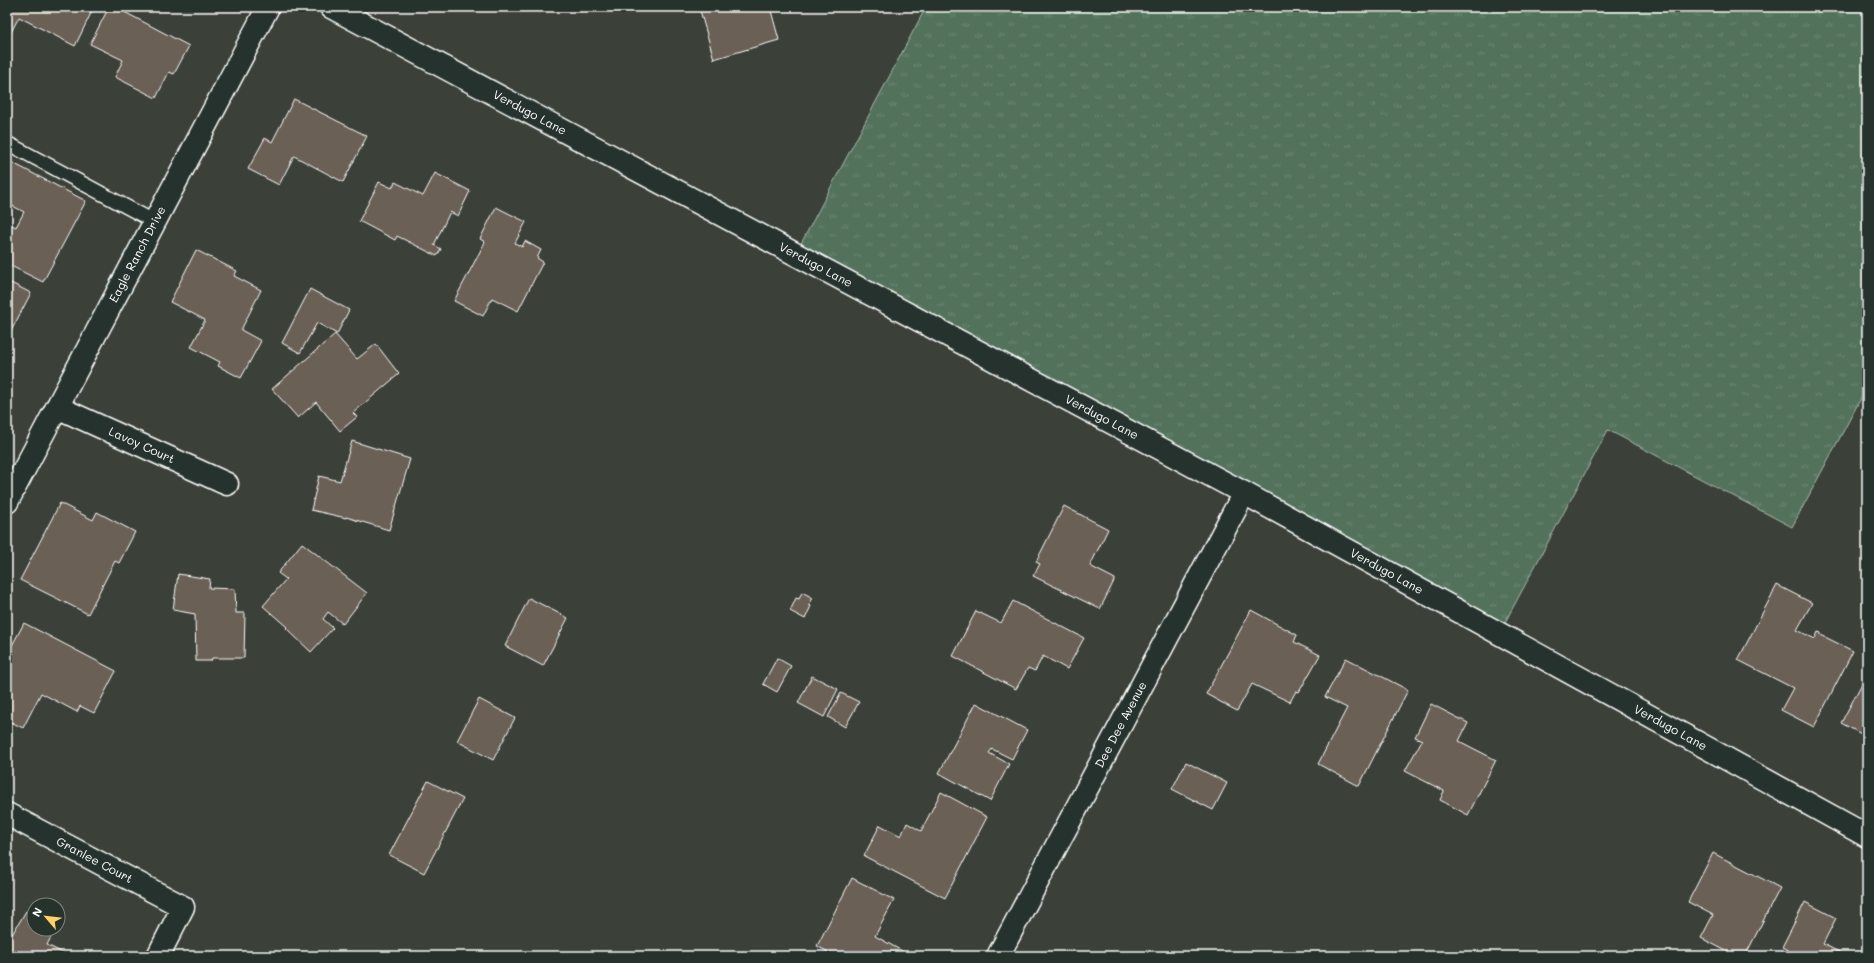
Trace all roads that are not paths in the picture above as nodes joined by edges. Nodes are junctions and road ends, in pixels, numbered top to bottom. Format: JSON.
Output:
{"nodes":[{"id":1,"x":268,"y":7,"type":"edge"},
{"id":2,"x":331,"y":7,"type":"edge"},
{"id":3,"x":7,"y":143,"type":"edge"},
{"id":4,"x":155,"y":222,"type":"junction"},
{"id":5,"x":57,"y":406,"type":"junction"},
{"id":6,"x":227,"y":484,"type":"dead end"},
{"id":7,"x":1244,"y":493,"type":"junction"},
{"id":8,"x":7,"y":502,"type":"edge"},
{"id":9,"x":7,"y":814,"type":"edge"},
{"id":10,"x":1867,"y":836,"type":"edge"},
{"id":11,"x":158,"y":956,"type":"edge"},
{"id":12,"x":998,"y":956,"type":"edge"}],
"edges":[{"from":1,"to":4,"type":"street","name":"Eagle Ranch Drive"},
{"from":2,"to":7,"type":"street","name":"Verdugo Lane"},
{"from":3,"to":4,"type":"lane"},
{"from":4,"to":5,"type":"street","name":"Eagle Ranch Drive"},
{"from":5,"to":6,"type":"street","name":"Lavoy Court"},
{"from":5,"to":8,"type":"street","name":"Eagle Ranch Drive"},
{"from":7,"to":10,"type":"street","name":"Verdugo Lane"},
{"from":7,"to":12,"type":"street","name":"Dee Dee Avenue"},
{"from":9,"to":11,"type":"street","name":"Granlee Court"}]}
